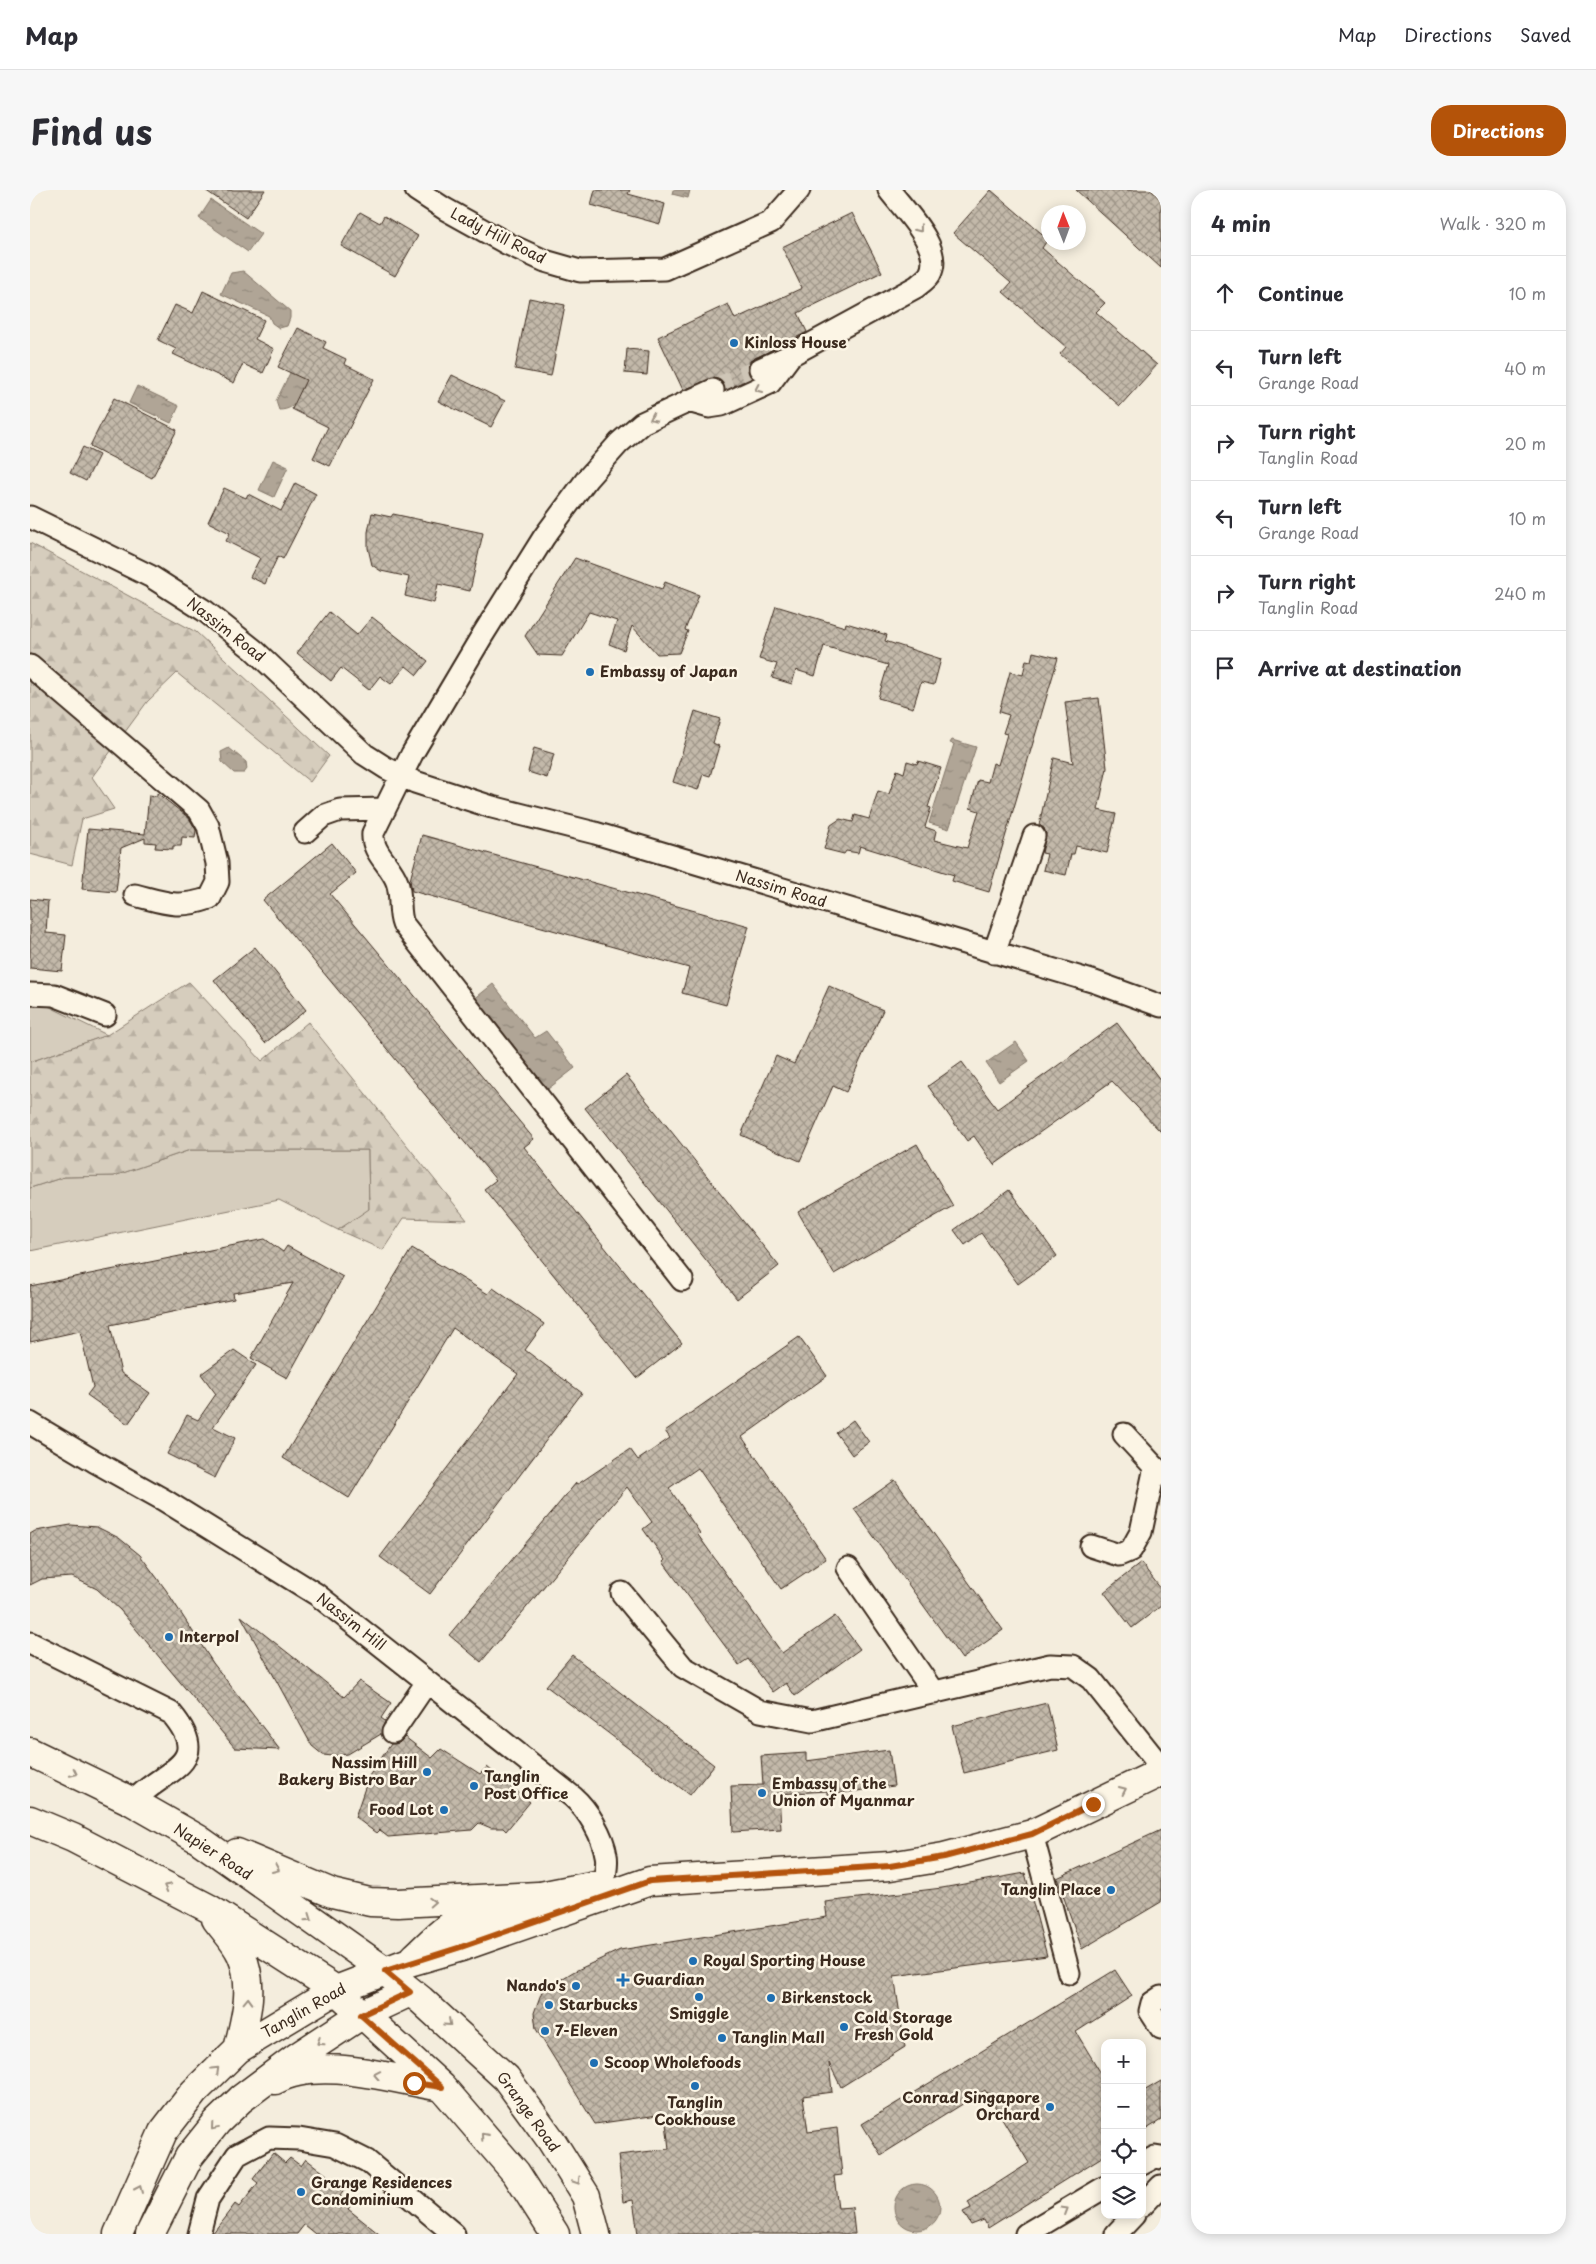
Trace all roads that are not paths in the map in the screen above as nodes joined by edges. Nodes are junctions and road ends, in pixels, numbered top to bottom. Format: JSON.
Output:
{"nodes":[{"id":1,"x":416,"y":190,"type":"edge"},
{"id":2,"x":799,"y":190,"type":"edge"},
{"id":3,"x":889,"y":190,"type":"edge"},
{"id":4,"x":791,"y":355,"type":"junction"},
{"id":5,"x":760,"y":369,"type":"tunnel mouth"},
{"id":6,"x":713,"y":390,"type":"tunnel mouth"},
{"id":7,"x":688,"y":401,"type":"junction"},
{"id":8,"x":30,"y":517,"type":"edge"},
{"id":9,"x":30,"y":666,"type":"edge"},
{"id":10,"x":400,"y":776,"type":"junction"},
{"id":11,"x":385,"y":809,"type":"junction"},
{"id":12,"x":305,"y":832,"type":"dead end"},
{"id":13,"x":1034,"y":836,"type":"dead end"},
{"id":14,"x":135,"y":896,"type":"dead end"},
{"id":15,"x":994,"y":953,"type":"junction"},
{"id":16,"x":30,"y":994,"type":"edge"},
{"id":17,"x":1161,"y":1006,"type":"edge"},
{"id":18,"x":105,"y":1015,"type":"dead end"},
{"id":19,"x":682,"y":1280,"type":"dead end"},
{"id":20,"x":30,"y":1423,"type":"edge"},
{"id":21,"x":1124,"y":1434,"type":"dead end"},
{"id":22,"x":1158,"y":1471,"type":"edge"},
{"id":23,"x":1091,"y":1546,"type":"dead end"},
{"id":24,"x":848,"y":1568,"type":"dead end"},
{"id":25,"x":622,"y":1593,"type":"dead end"},
{"id":26,"x":30,"y":1644,"type":"edge"},
{"id":27,"x":427,"y":1682,"type":"junction"},
{"id":28,"x":934,"y":1693,"type":"junction"},
{"id":29,"x":393,"y":1732,"type":"dead end"},
{"id":30,"x":30,"y":1752,"type":"edge"},
{"id":31,"x":1161,"y":1767,"type":"edge"},
{"id":32,"x":1161,"y":1772,"type":"edge"},
{"id":33,"x":132,"y":1802,"type":"junction"},
{"id":34,"x":30,"y":1820,"type":"edge"},
{"id":35,"x":1032,"y":1834,"type":"junction"},
{"id":36,"x":198,"y":1839,"type":"junction"},
{"id":37,"x":650,"y":1881,"type":"junction"},
{"id":38,"x":604,"y":1883,"type":"junction"},
{"id":39,"x":538,"y":1896,"type":"junction"},
{"id":40,"x":210,"y":1909,"type":"junction"},
{"id":41,"x":397,"y":1966,"type":"junction"},
{"id":42,"x":1069,"y":1973,"type":"dead end"},
{"id":43,"x":336,"y":1990,"type":"junction"},
{"id":44,"x":410,"y":1992,"type":"junction"},
{"id":45,"x":1161,"y":1997,"type":"edge"},
{"id":46,"x":361,"y":2015,"type":"junction"},
{"id":47,"x":1161,"y":2028,"type":"edge"},
{"id":48,"x":238,"y":2049,"type":"junction"},
{"id":49,"x":442,"y":2087,"type":"junction"},
{"id":50,"x":242,"y":2099,"type":"junction"},
{"id":51,"x":1161,"y":2158,"type":"edge"},
{"id":52,"x":1146,"y":2162,"type":"edge"},
{"id":53,"x":1161,"y":2186,"type":"edge"},
{"id":54,"x":1101,"y":2189,"type":"edge"},
{"id":55,"x":1146,"y":2202,"type":"edge"},
{"id":56,"x":1130,"y":2219,"type":"edge"},
{"id":57,"x":119,"y":2234,"type":"edge"},
{"id":58,"x":150,"y":2234,"type":"edge"},
{"id":59,"x":199,"y":2234,"type":"edge"},
{"id":60,"x":454,"y":2234,"type":"edge"},
{"id":61,"x":554,"y":2234,"type":"edge"},
{"id":62,"x":596,"y":2234,"type":"edge"},
{"id":63,"x":1026,"y":2234,"type":"edge"},
{"id":64,"x":1116,"y":2234,"type":"edge"}],
"edges":[{"from":1,"to":2,"type":"street","name":"Lady Hill Road"},
{"from":3,"to":4,"type":"street","one_way":true},
{"from":4,"to":5,"type":"street"},
{"from":4,"to":7,"type":"street","one_way":true},
{"from":6,"to":7,"type":"street"},
{"from":7,"to":10,"type":"street","one_way":true},
{"from":8,"to":10,"type":"street","name":"Nassim Road"},
{"from":9,"to":14,"type":"street"},
{"from":10,"to":11,"type":"street"},
{"from":10,"to":15,"type":"street","name":"Nassim Road"},
{"from":11,"to":12,"type":"street"},
{"from":11,"to":19,"type":"street"},
{"from":13,"to":15,"type":"street"},
{"from":15,"to":17,"type":"street","name":"Nassim Road"},
{"from":16,"to":18,"type":"street"},
{"from":20,"to":27,"type":"street","name":"Nassim Hill"},
{"from":21,"to":22,"type":"street"},
{"from":22,"to":23,"type":"street"},
{"from":24,"to":28,"type":"street"},
{"from":25,"to":28,"type":"street"},
{"from":26,"to":33,"type":"street"},
{"from":27,"to":29,"type":"street"},
{"from":27,"to":38,"type":"street","name":"Nassim Hill"},
{"from":28,"to":31,"type":"street"},
{"from":30,"to":33,"type":"main road","name":"Napier Road","one_way":true},
{"from":35,"to":32,"type":"main road","name":"Tanglin Road","one_way":true},
{"from":33,"to":36,"type":"main road","name":"Napier Road"},
{"from":40,"to":34,"type":"main road","one_way":true},
{"from":35,"to":37,"type":"main road","name":"Tanglin Road"},
{"from":35,"to":42,"type":"street"},
{"from":36,"to":39,"type":"main road","one_way":true},
{"from":36,"to":41,"type":"main road","name":"Napier Road","one_way":true},
{"from":37,"to":38,"type":"main road"},
{"from":37,"to":41,"type":"main road","name":"Tanglin Road"},
{"from":38,"to":39,"type":"main road"},
{"from":39,"to":41,"type":"main road"},
{"from":40,"to":43,"type":"main road"},
{"from":48,"to":40,"type":"main road","one_way":true},
{"from":41,"to":43,"type":"main road","name":"Tanglin Road"},
{"from":41,"to":44,"type":"main road","name":"Grange Road"},
{"from":43,"to":46,"type":"main road"},
{"from":43,"to":48,"type":"main road","name":"Tanglin Road"},
{"from":44,"to":46,"type":"main road"},
{"from":44,"to":62,"type":"main road","name":"Grange Road","one_way":true},
{"from":45,"to":47,"type":"street"},
{"from":46,"to":49,"type":"main road"},
{"from":46,"to":50,"type":"main road","one_way":true},
{"from":57,"to":48,"type":"main road","name":"Tanglin Road","one_way":true},
{"from":49,"to":50,"type":"main road","one_way":true},
{"from":61,"to":49,"type":"main road","one_way":true},
{"from":50,"to":58,"type":"main road","one_way":true},
{"from":51,"to":52,"type":"street"},
{"from":53,"to":55,"type":"street"},
{"from":63,"to":54,"type":"street","one_way":true},
{"from":56,"to":64,"type":"street"},
{"from":59,"to":60,"type":"street"}]}
